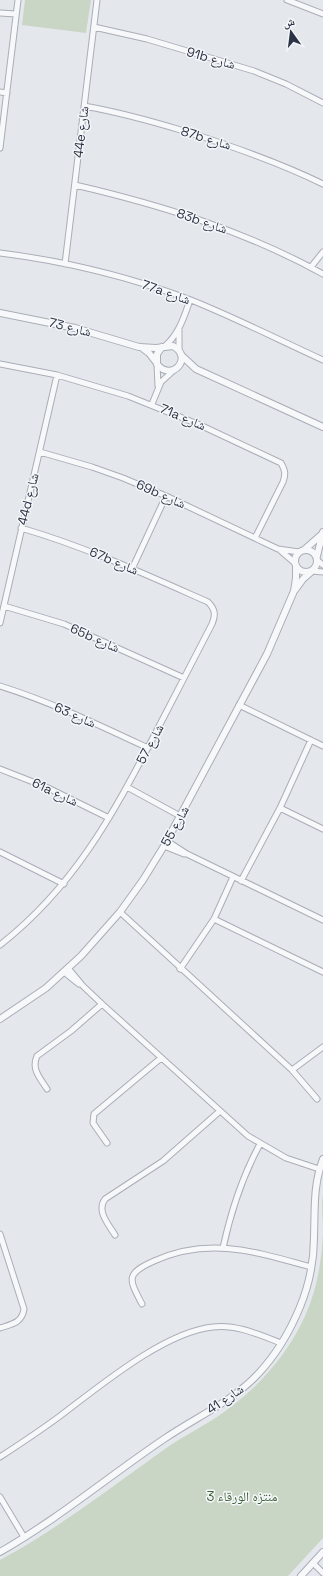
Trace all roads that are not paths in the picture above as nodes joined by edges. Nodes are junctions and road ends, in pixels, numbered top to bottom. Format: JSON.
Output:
{"nodes":[{"id":1,"x":18,"y":0,"type":"edge"},
{"id":2,"x":97,"y":0,"type":"edge"},
{"id":3,"x":287,"y":0,"type":"edge"},
{"id":4,"x":0,"y":13,"type":"edge"},
{"id":5,"x":16,"y":14,"type":"junction"},
{"id":6,"x":323,"y":14,"type":"edge"},
{"id":7,"x":94,"y":27,"type":"junction"},
{"id":8,"x":0,"y":92,"type":"edge"},
{"id":9,"x":7,"y":93,"type":"junction"},
{"id":10,"x":323,"y":103,"type":"edge"},
{"id":11,"x":84,"y":106,"type":"junction"},
{"id":12,"x":0,"y":148,"type":"edge"},
{"id":13,"x":75,"y":184,"type":"junction"},
{"id":14,"x":323,"y":184,"type":"edge"},
{"id":15,"x":323,"y":252,"type":"edge"},
{"id":16,"x":0,"y":253,"type":"edge"},
{"id":17,"x":65,"y":264,"type":"junction"},
{"id":18,"x":311,"y":267,"type":"junction"},
{"id":19,"x":323,"y":274,"type":"edge"},
{"id":20,"x":190,"y":300,"type":"junction"},
{"id":21,"x":0,"y":313,"type":"edge"},
{"id":22,"x":180,"y":327,"type":"junction"},
{"id":23,"x":139,"y":347,"type":"junction"},
{"id":24,"x":164,"y":347,"type":"junction"},
{"id":25,"x":180,"y":353,"type":"junction"},
{"id":26,"x":323,"y":360,"type":"edge"},
{"id":27,"x":157,"y":363,"type":"junction"},
{"id":28,"x":0,"y":364,"type":"edge"},
{"id":29,"x":175,"y":369,"type":"junction"},
{"id":30,"x":196,"y":369,"type":"junction"},
{"id":31,"x":57,"y":375,"type":"junction"},
{"id":32,"x":158,"y":387,"type":"junction"},
{"id":33,"x":152,"y":404,"type":"junction"},
{"id":34,"x":323,"y":427,"type":"edge"},
{"id":35,"x":40,"y":452,"type":"junction"},
{"id":36,"x":166,"y":496,"type":"junction"},
{"id":37,"x":21,"y":528,"type":"junction"},
{"id":38,"x":323,"y":533,"type":"edge"},
{"id":39,"x":256,"y":538,"type":"junction"},
{"id":40,"x":278,"y":549,"type":"junction"},
{"id":41,"x":301,"y":551,"type":"junction"},
{"id":42,"x":317,"y":558,"type":"junction"},
{"id":43,"x":295,"y":564,"type":"junction"},
{"id":44,"x":323,"y":565,"type":"edge"},
{"id":45,"x":132,"y":569,"type":"junction"},
{"id":46,"x":312,"y":571,"type":"junction"},
{"id":47,"x":323,"y":572,"type":"edge"},
{"id":48,"x":294,"y":591,"type":"junction"},
{"id":49,"x":204,"y":600,"type":"joint"},
{"id":50,"x":4,"y":606,"type":"junction"},
{"id":51,"x":0,"y":623,"type":"edge"},
{"id":52,"x":184,"y":678,"type":"junction"},
{"id":53,"x":0,"y":686,"type":"edge"},
{"id":54,"x":239,"y":705,"type":"junction"},
{"id":55,"x":311,"y":740,"type":"junction"},
{"id":56,"x":323,"y":746,"type":"edge"},
{"id":57,"x":148,"y":748,"type":"junction"},
{"id":58,"x":0,"y":769,"type":"edge"},
{"id":59,"x":127,"y":787,"type":"junction"},
{"id":60,"x":280,"y":808,"type":"junction"},
{"id":61,"x":180,"y":816,"type":"junction"},
{"id":62,"x":109,"y":818,"type":"junction"},
{"id":63,"x":323,"y":828,"type":"edge"},
{"id":64,"x":165,"y":843,"type":"junction"},
{"id":65,"x":0,"y":852,"type":"edge"},
{"id":66,"x":233,"y":877,"type":"junction"},
{"id":67,"x":241,"y":881,"type":"junction"},
{"id":68,"x":64,"y":884,"type":"junction"},
{"id":69,"x":120,"y":912,"type":"junction"},
{"id":70,"x":214,"y":919,"type":"junction"},
{"id":71,"x":323,"y":920,"type":"edge"},
{"id":72,"x":0,"y":945,"type":"edge"},
{"id":73,"x":180,"y":968,"type":"junction"},
{"id":74,"x":66,"y":970,"type":"junction"},
{"id":75,"x":323,"y":972,"type":"edge"},
{"id":76,"x":102,"y":1004,"type":"junction"},
{"id":77,"x":0,"y":1019,"type":"edge"},
{"id":78,"x":323,"y":1047,"type":"edge"},
{"id":79,"x":162,"y":1058,"type":"junction"},
{"id":80,"x":292,"y":1070,"type":"junction"},
{"id":81,"x":47,"y":1089,"type":"dead end"},
{"id":82,"x":317,"y":1099,"type":"dead end"},
{"id":83,"x":220,"y":1111,"type":"junction"},
{"id":84,"x":107,"y":1143,"type":"dead end"},
{"id":85,"x":260,"y":1144,"type":"junction"},
{"id":86,"x":323,"y":1159,"type":"edge"},
{"id":87,"x":319,"y":1169,"type":"junction"},
{"id":88,"x":0,"y":1234,"type":"edge"},
{"id":89,"x":115,"y":1235,"type":"dead end"},
{"id":90,"x":223,"y":1248,"type":"junction"},
{"id":91,"x":311,"y":1267,"type":"junction"},
{"id":92,"x":142,"y":1304,"type":"dead end"},
{"id":93,"x":0,"y":1328,"type":"edge"},
{"id":94,"x":281,"y":1343,"type":"junction"},
{"id":95,"x":0,"y":1457,"type":"edge"},
{"id":96,"x":0,"y":1497,"type":"edge"},
{"id":97,"x":24,"y":1537,"type":"junction"},
{"id":98,"x":0,"y":1552,"type":"edge"},
{"id":99,"x":323,"y":1552,"type":"edge"},
{"id":100,"x":313,"y":1563,"type":"junction"},
{"id":101,"x":323,"y":1573,"type":"edge"},
{"id":102,"x":301,"y":1576,"type":"edge"}],
"edges":[{"from":1,"to":5,"type":"street"},
{"from":2,"to":7,"type":"street","name":"44e شارع"},
{"from":3,"to":6,"type":"street"},
{"from":4,"to":5,"type":"street"},
{"from":5,"to":9,"type":"street"},
{"from":7,"to":10,"type":"street","name":"91b شارع"},
{"from":7,"to":11,"type":"street","name":"44e شارع"},
{"from":8,"to":9,"type":"street"},
{"from":9,"to":12,"type":"street"},
{"from":11,"to":13,"type":"street","name":"44e شارع"},
{"from":11,"to":14,"type":"street","name":"87b شارع"},
{"from":13,"to":17,"type":"street","name":"44e شارع"},
{"from":13,"to":18,"type":"street","name":"83b شارع"},
{"from":15,"to":18,"type":"street"},
{"from":16,"to":17,"type":"street","name":"77a شارع"},
{"from":17,"to":20,"type":"street","name":"77a شارع"},
{"from":18,"to":19,"type":"street","name":"83b شارع"},
{"from":20,"to":22,"type":"street"},
{"from":20,"to":26,"type":"street","name":"77a شارع"},
{"from":21,"to":23,"type":"street","name":"شارع 73"},
{"from":22,"to":24,"type":"street"},
{"from":22,"to":25,"type":"street"},
{"from":23,"to":24,"type":"street","name":"شارع 73"},
{"from":23,"to":27,"type":"street","name":"شارع 73"},
{"from":24,"to":25,"type":"street"},
{"from":24,"to":27,"type":"street"},
{"from":25,"to":29,"type":"street"},
{"from":25,"to":30,"type":"street"},
{"from":27,"to":29,"type":"street"},
{"from":27,"to":32,"type":"street"},
{"from":28,"to":31,"type":"street","name":"71a شارع"},
{"from":29,"to":30,"type":"street"},
{"from":29,"to":32,"type":"street"},
{"from":30,"to":34,"type":"street"},
{"from":31,"to":33,"type":"street","name":"71a شارع"},
{"from":31,"to":35,"type":"street","name":"44d شارع"},
{"from":32,"to":33,"type":"street"},
{"from":33,"to":39,"type":"street","name":"71a شارع"},
{"from":35,"to":36,"type":"street","name":"69b شارع"},
{"from":35,"to":37,"type":"street","name":"44d شارع"},
{"from":36,"to":39,"type":"street","name":"69b شارع"},
{"from":36,"to":45,"type":"street"},
{"from":37,"to":45,"type":"street","name":"67b شارع"},
{"from":37,"to":50,"type":"street","name":"44d شارع"},
{"from":38,"to":41,"type":"street"},
{"from":38,"to":42,"type":"street"},
{"from":39,"to":40,"type":"street","name":"69b شارع"},
{"from":40,"to":41,"type":"street","name":"69b شارع"},
{"from":40,"to":43,"type":"street","name":"69b شارع"},
{"from":41,"to":42,"type":"street"},
{"from":41,"to":43,"type":"street"},
{"from":42,"to":44,"type":"street"},
{"from":42,"to":46,"type":"street"},
{"from":43,"to":46,"type":"street"},
{"from":43,"to":48,"type":"street","name":"شارع 55"},
{"from":45,"to":49,"type":"street","name":"67b شارع"},
{"from":46,"to":47,"type":"street"},
{"from":46,"to":48,"type":"street","name":"شارع 55"},
{"from":48,"to":54,"type":"street","name":"شارع 55"},
{"from":49,"to":52,"type":"street","name":"شارع 57"},
{"from":50,"to":51,"type":"street","name":"44d شارع"},
{"from":50,"to":52,"type":"street","name":"65b شارع"},
{"from":52,"to":57,"type":"street","name":"شارع 57"},
{"from":53,"to":57,"type":"street","name":"شارع 63"},
{"from":54,"to":55,"type":"street"},
{"from":54,"to":61,"type":"street","name":"شارع 55"},
{"from":55,"to":56,"type":"street"},
{"from":55,"to":60,"type":"street"},
{"from":57,"to":59,"type":"street","name":"شارع 57"},
{"from":58,"to":62,"type":"street","name":"61a شارع"},
{"from":59,"to":61,"type":"street"},
{"from":59,"to":62,"type":"street","name":"شارع 57"},
{"from":60,"to":63,"type":"street"},
{"from":60,"to":67,"type":"street"},
{"from":61,"to":64,"type":"street","name":"شارع 55"},
{"from":62,"to":68,"type":"street","name":"شارع 57"},
{"from":64,"to":66,"type":"street"},
{"from":64,"to":69,"type":"street","name":"شارع 55"},
{"from":65,"to":68,"type":"street"},
{"from":66,"to":67,"type":"street"},
{"from":66,"to":70,"type":"street"},
{"from":67,"to":71,"type":"street"},
{"from":68,"to":72,"type":"street","name":"شارع 57"},
{"from":69,"to":73,"type":"street"},
{"from":69,"to":74,"type":"street","name":"شارع 55"},
{"from":70,"to":73,"type":"street"},
{"from":70,"to":75,"type":"street"},
{"from":73,"to":80,"type":"street"},
{"from":74,"to":76,"type":"street"},
{"from":74,"to":77,"type":"street","name":"شارع 55"},
{"from":76,"to":79,"type":"street"},
{"from":76,"to":81,"type":"street"},
{"from":78,"to":80,"type":"street"},
{"from":79,"to":83,"type":"street"},
{"from":79,"to":84,"type":"street"},
{"from":80,"to":82,"type":"street"},
{"from":83,"to":85,"type":"street"},
{"from":83,"to":89,"type":"street"},
{"from":85,"to":87,"type":"street"},
{"from":85,"to":90,"type":"street"},
{"from":86,"to":87,"type":"street","name":"شارع 41"},
{"from":87,"to":91,"type":"street","name":"شارع 41"},
{"from":88,"to":93,"type":"street"},
{"from":90,"to":91,"type":"street"},
{"from":90,"to":92,"type":"street"},
{"from":91,"to":94,"type":"street","name":"شارع 41"},
{"from":94,"to":95,"type":"street"},
{"from":94,"to":97,"type":"street","name":"شارع 41"},
{"from":96,"to":97,"type":"street"},
{"from":97,"to":98,"type":"street","name":"شارع 41"},
{"from":99,"to":100,"type":"street"},
{"from":100,"to":101,"type":"street"},
{"from":100,"to":102,"type":"street"}]}
